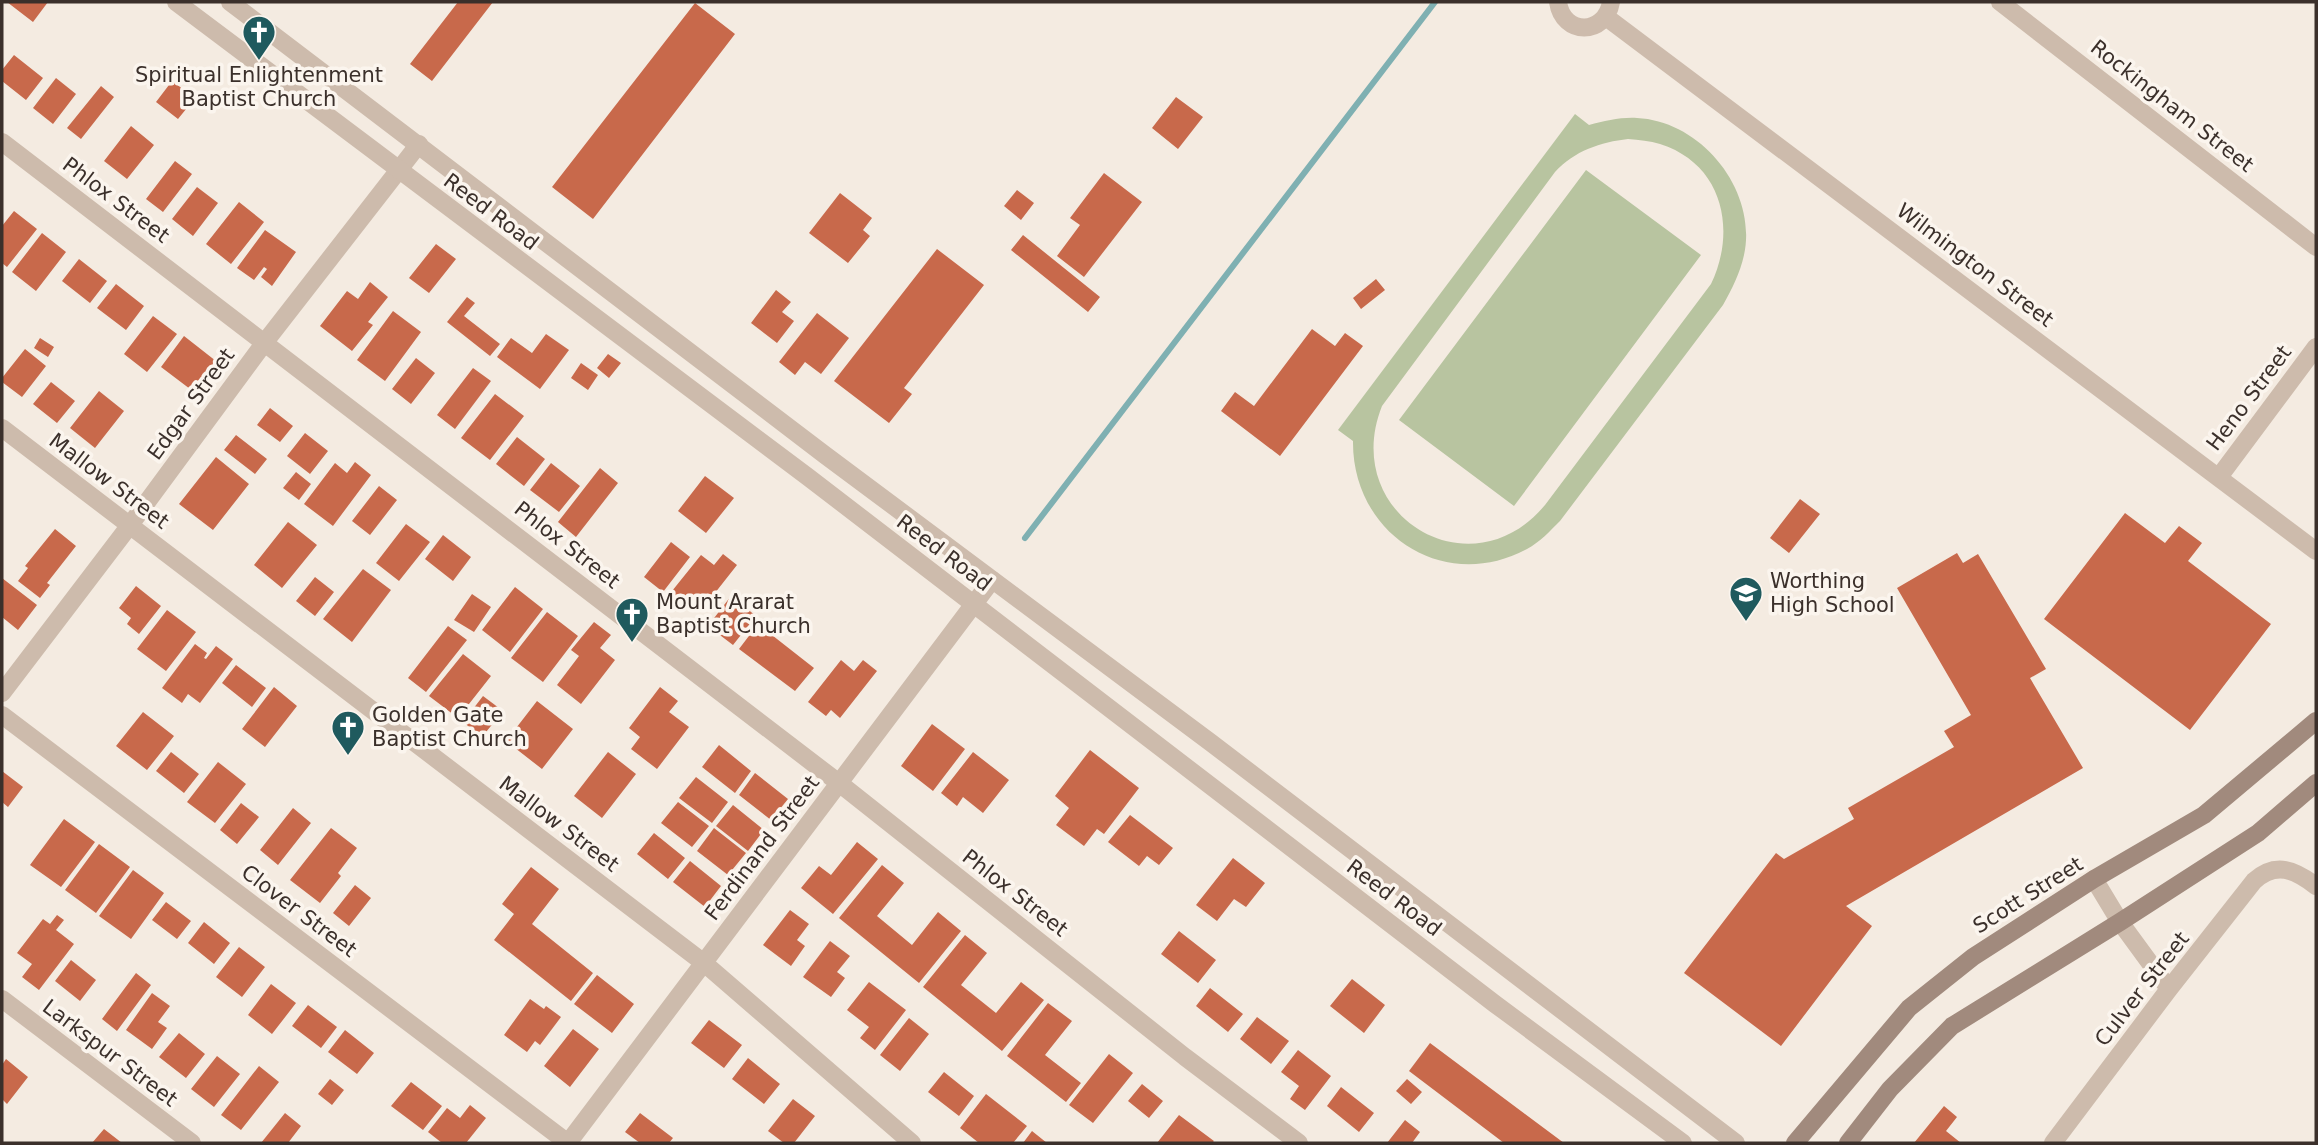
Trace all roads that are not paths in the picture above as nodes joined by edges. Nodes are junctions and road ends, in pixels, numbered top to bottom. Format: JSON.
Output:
{"nodes":[{"id":1,"x":176,"y":2,"type":"edge"},
{"id":2,"x":230,"y":2,"type":"edge"},
{"id":3,"x":1558,"y":2,"type":"edge"},
{"id":4,"x":2000,"y":2,"type":"edge"},
{"id":5,"x":1608,"y":9,"type":"edge"},
{"id":6,"x":245,"y":13,"type":"junction"},
{"id":7,"x":225,"y":39,"type":"junction"},
{"id":8,"x":2,"y":142,"type":"edge"},
{"id":9,"x":419,"y":144,"type":"junction"},
{"id":10,"x":399,"y":171,"type":"junction"},
{"id":11,"x":2316,"y":247,"type":"edge"},
{"id":12,"x":617,"y":295,"type":"junction"},
{"id":13,"x":599,"y":320,"type":"junction"},
{"id":14,"x":265,"y":342,"type":"junction"},
{"id":15,"x":2316,"y":347,"type":"edge"},
{"id":16,"x":2,"y":428,"type":"edge"},
{"id":17,"x":825,"y":455,"type":"junction"},
{"id":18,"x":808,"y":477,"type":"junction"},
{"id":19,"x":2219,"y":477,"type":"junction"},
{"id":20,"x":130,"y":525,"type":"junction"},
{"id":21,"x":2316,"y":551,"type":"edge"},
{"id":22,"x":992,"y":580,"type":"junction"},
{"id":23,"x":974,"y":604,"type":"junction"},
{"id":24,"x":2,"y":693,"type":"edge"},
{"id":25,"x":2,"y":715,"type":"edge"},
{"id":26,"x":2316,"y":721,"type":"edge"},
{"id":27,"x":839,"y":783,"type":"junction"},
{"id":28,"x":2316,"y":783,"type":"edge"},
{"id":29,"x":2094,"y":879,"type":"junction"},
{"id":30,"x":2316,"y":886,"type":"edge"},
{"id":31,"x":2120,"y":922,"type":"junction"},
{"id":32,"x":704,"y":964,"type":"junction"},
{"id":33,"x":2169,"y":989,"type":"junction"},
{"id":34,"x":2,"y":999,"type":"edge"},
{"id":35,"x":1547,"y":1001,"type":"junction"},
{"id":36,"x":1526,"y":1026,"type":"junction"},
{"id":37,"x":192,"y":1143,"type":"edge"},
{"id":38,"x":568,"y":1143,"type":"edge"},
{"id":39,"x":912,"y":1143,"type":"edge"},
{"id":40,"x":1299,"y":1143,"type":"edge"},
{"id":41,"x":1683,"y":1143,"type":"edge"},
{"id":42,"x":1736,"y":1143,"type":"edge"},
{"id":43,"x":1795,"y":1143,"type":"edge"},
{"id":44,"x":1847,"y":1143,"type":"edge"},
{"id":45,"x":2053,"y":1143,"type":"edge"}],
"edges":[{"from":1,"to":7,"type":"street","name":"Reed Road"},
{"from":2,"to":6,"type":"street","name":"Reed Road"},
{"from":3,"to":5,"type":"street","name":"Wilmington Street"},
{"from":4,"to":11,"type":"street","name":"Rockingham Street"},
{"from":5,"to":19,"type":"street","name":"Wilmington Street"},
{"from":6,"to":7,"type":"street"},
{"from":6,"to":9,"type":"street","name":"Reed Road"},
{"from":7,"to":10,"type":"street","name":"Reed Road"},
{"from":8,"to":14,"type":"street","name":"Phlox Street"},
{"from":9,"to":10,"type":"street","name":"Edgar Street"},
{"from":9,"to":12,"type":"street","name":"Reed Road"},
{"from":10,"to":13,"type":"street","name":"Reed Road"},
{"from":10,"to":14,"type":"street","name":"Edgar Street"},
{"from":12,"to":13,"type":"street"},
{"from":12,"to":17,"type":"street","name":"Reed Road"},
{"from":13,"to":18,"type":"street","name":"Reed Road"},
{"from":14,"to":20,"type":"street","name":"Edgar Street"},
{"from":14,"to":27,"type":"street","name":"Phlox Street"},
{"from":15,"to":19,"type":"street","name":"Heno Street"},
{"from":16,"to":20,"type":"street","name":"Mallow Street"},
{"from":17,"to":18,"type":"street"},
{"from":17,"to":22,"type":"street","name":"Reed Road"},
{"from":18,"to":23,"type":"street","name":"Reed Road"},
{"from":19,"to":21,"type":"street","name":"Wilmington Street"},
{"from":20,"to":24,"type":"street","name":"Edgar Street"},
{"from":20,"to":32,"type":"street","name":"Mallow Street"},
{"from":22,"to":23,"type":"street","name":"Ferdinand Street"},
{"from":22,"to":35,"type":"street","name":"Reed Road"},
{"from":23,"to":27,"type":"street","name":"Ferdinand Street"},
{"from":23,"to":36,"type":"street","name":"Reed Road"},
{"from":25,"to":38,"type":"street","name":"Clover Street"},
{"from":26,"to":29,"type":"main road","name":"Scott Street"},
{"from":27,"to":32,"type":"street","name":"Ferdinand Street"},
{"from":27,"to":40,"type":"street","name":"Phlox Street"},
{"from":28,"to":31,"type":"main road"},
{"from":29,"to":31,"type":"street"},
{"from":29,"to":43,"type":"main road","name":"Scott Street"},
{"from":30,"to":33,"type":"street","name":"Culver Street"},
{"from":31,"to":33,"type":"street"},
{"from":31,"to":44,"type":"main road"},
{"from":32,"to":38,"type":"street","name":"Ferdinand Street"},
{"from":32,"to":39,"type":"street","name":"Mallow Street"},
{"from":33,"to":45,"type":"street","name":"Culver Street"},
{"from":34,"to":37,"type":"street","name":"Larkspur Street"},
{"from":35,"to":36,"type":"street"},
{"from":35,"to":42,"type":"street","name":"Reed Road"},
{"from":36,"to":41,"type":"street","name":"Reed Road"}]}
